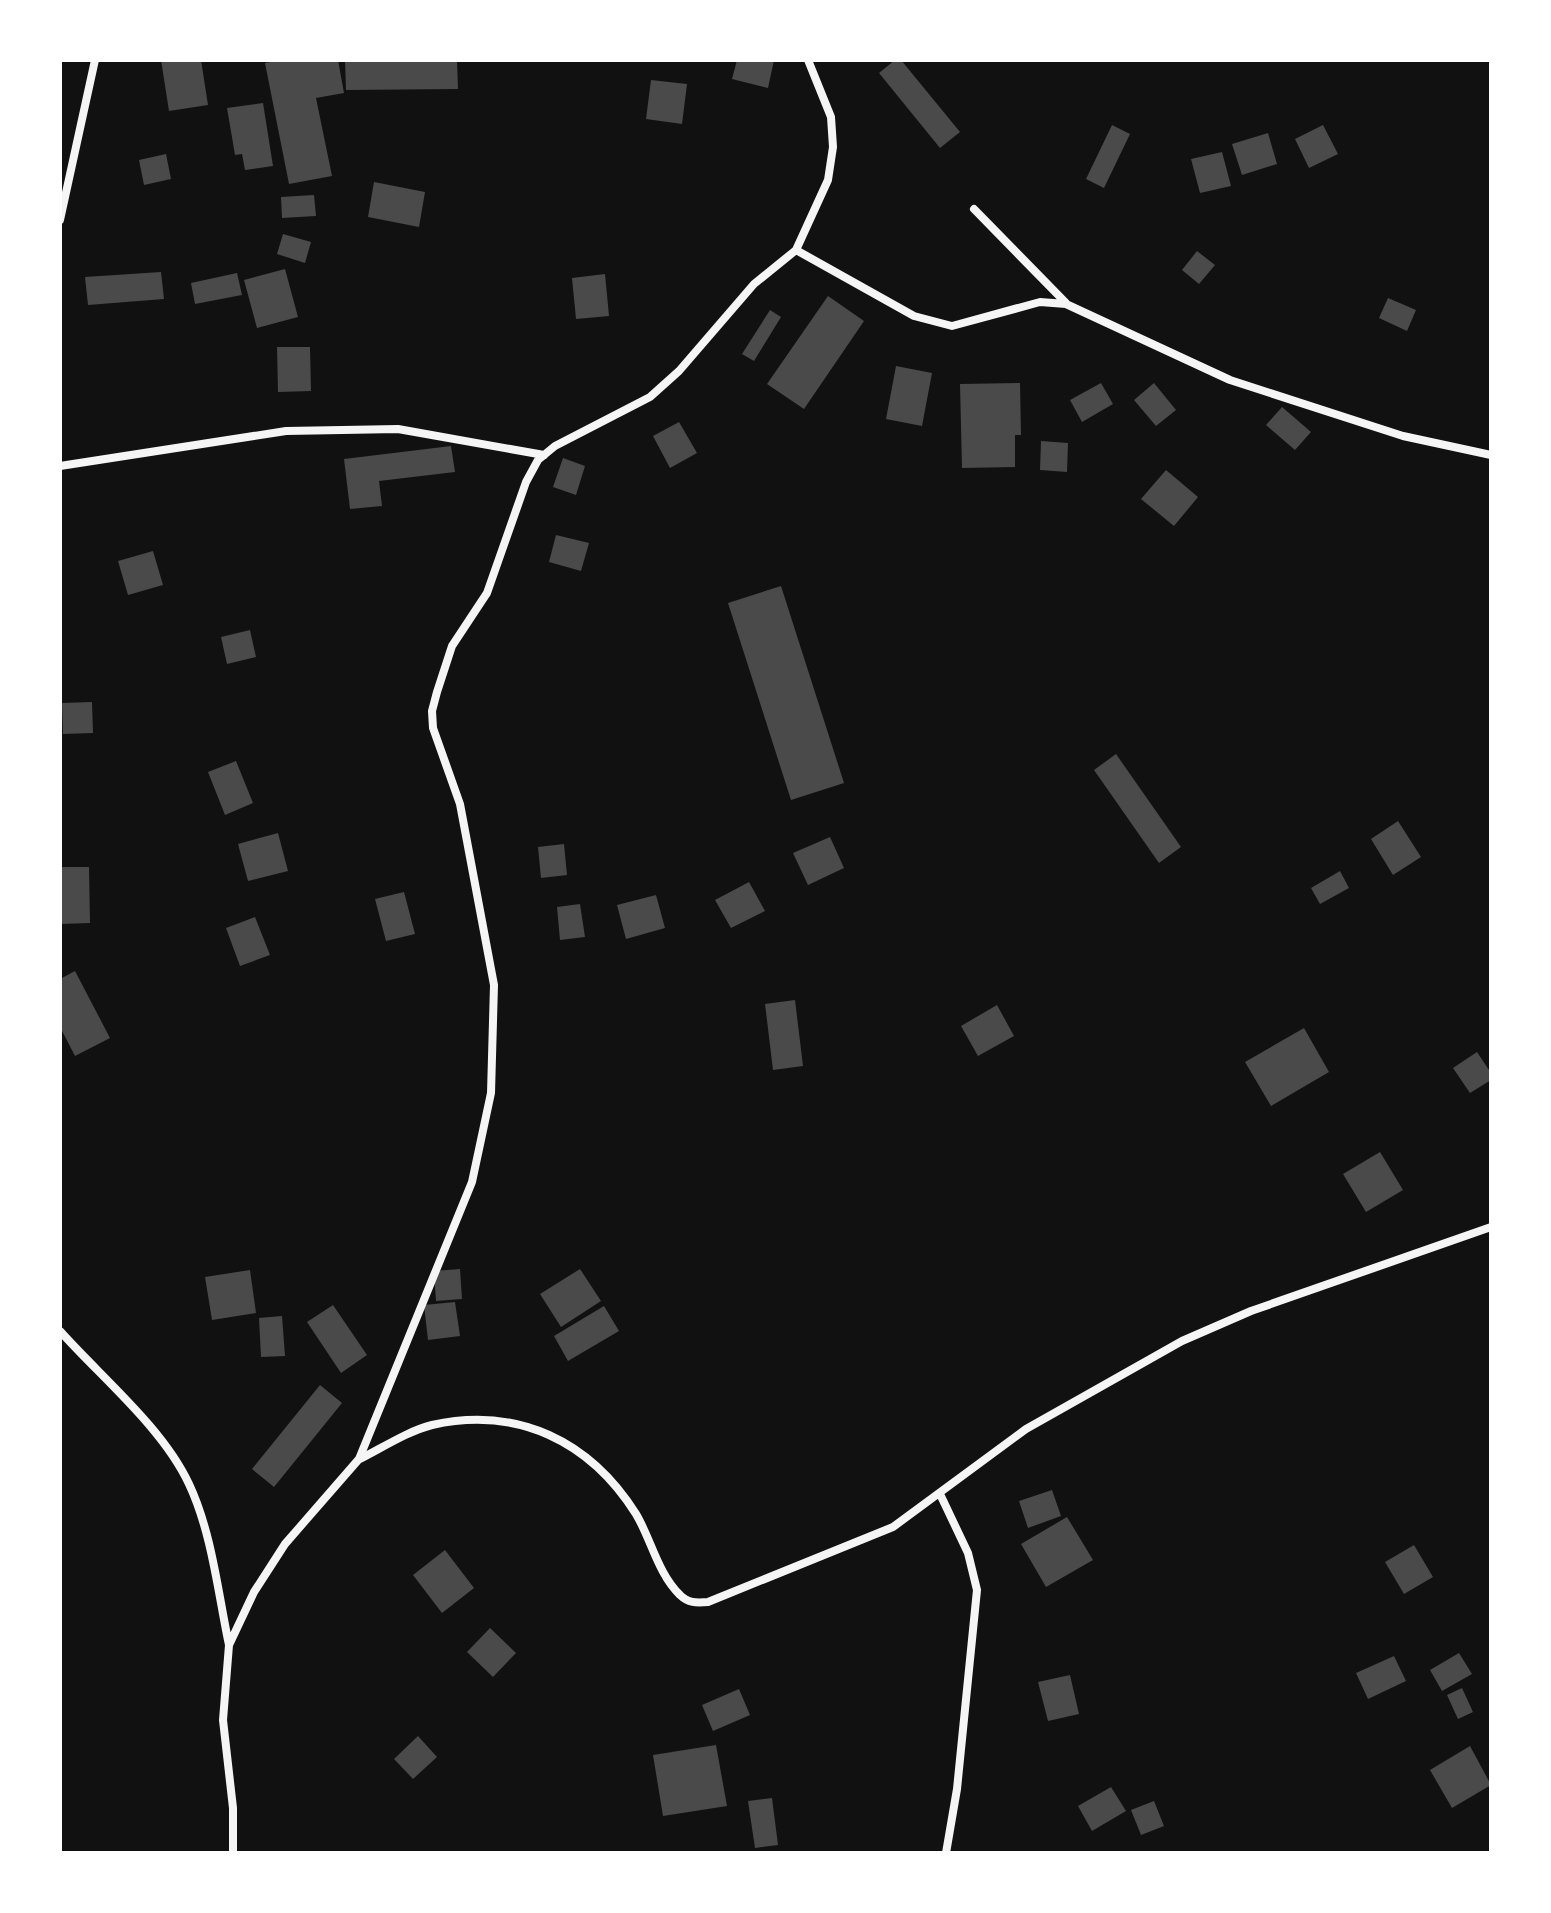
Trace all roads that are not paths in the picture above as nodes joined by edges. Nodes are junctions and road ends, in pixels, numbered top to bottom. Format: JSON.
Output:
{"nodes":[{"id":1,"x":95,"y":60,"type":"edge"},
{"id":2,"x":808,"y":60,"type":"edge"},
{"id":3,"x":974,"y":209,"type":"dead end"},
{"id":4,"x":60,"y":220,"type":"edge"},
{"id":5,"x":796,"y":250,"type":"junction"},
{"id":6,"x":1066,"y":304,"type":"junction"},
{"id":7,"x":544,"y":455,"type":"junction"},
{"id":8,"x":1491,"y":455,"type":"edge"},
{"id":9,"x":60,"y":466,"type":"edge"},
{"id":10,"x":1491,"y":1227,"type":"edge"},
{"id":11,"x":60,"y":1331,"type":"edge"},
{"id":12,"x":359,"y":1459,"type":"junction"},
{"id":13,"x":940,"y":1494,"type":"junction"},
{"id":14,"x":229,"y":1645,"type":"junction"},
{"id":15,"x":233,"y":1853,"type":"edge"},
{"id":16,"x":946,"y":1853,"type":"edge"}],
"edges":[{"from":1,"to":4,"type":"street"},
{"from":2,"to":5,"type":"street"},
{"from":3,"to":6,"type":"street"},
{"from":5,"to":6,"type":"street"},
{"from":5,"to":7,"type":"street"},
{"from":6,"to":8,"type":"street"},
{"from":7,"to":9,"type":"street"},
{"from":7,"to":12,"type":"street"},
{"from":10,"to":13,"type":"street"},
{"from":11,"to":14,"type":"street"},
{"from":12,"to":13,"type":"street"},
{"from":12,"to":14,"type":"street"},
{"from":13,"to":16,"type":"street"},
{"from":14,"to":15,"type":"street"}]}
